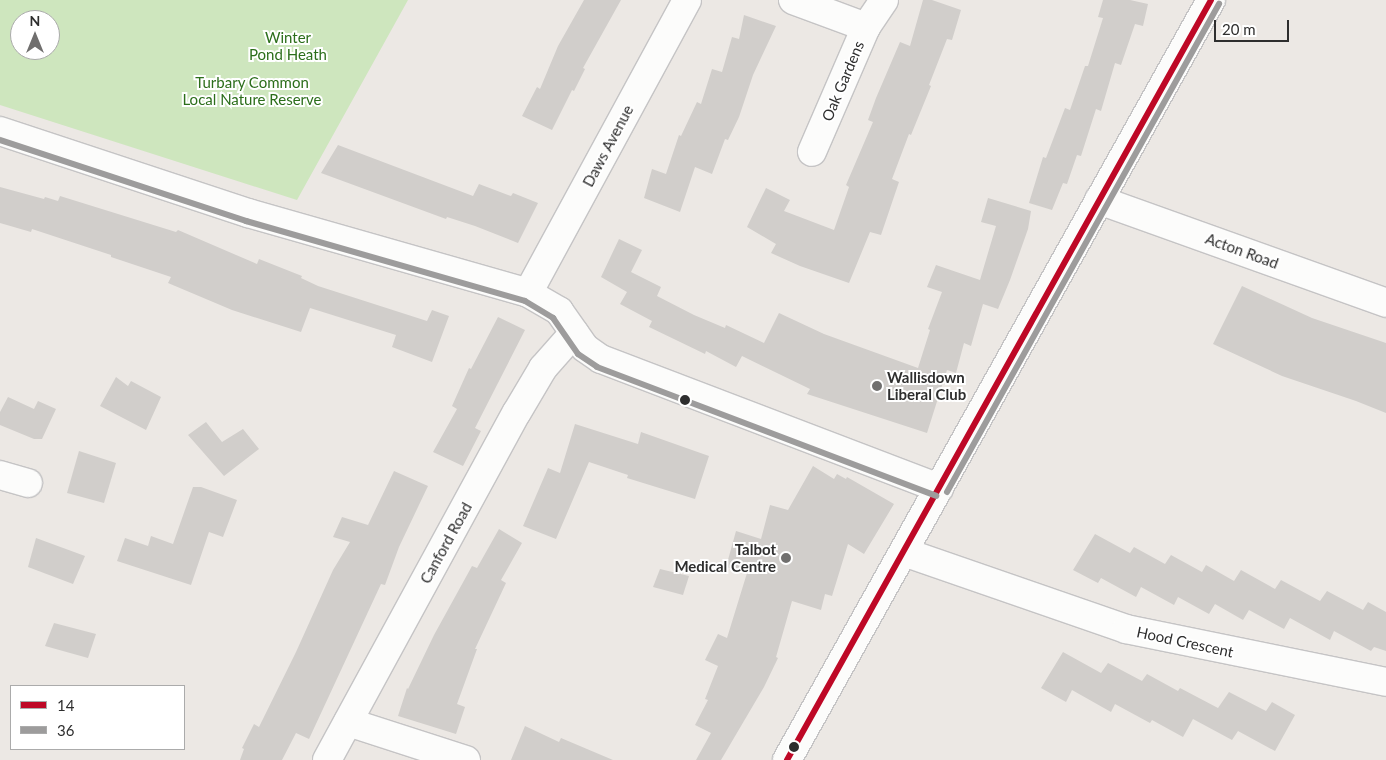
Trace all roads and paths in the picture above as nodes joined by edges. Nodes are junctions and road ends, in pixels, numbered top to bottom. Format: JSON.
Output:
{"nodes":[{"id":1,"x":687,"y":0,"type":"edge"},
{"id":2,"x":793,"y":0,"type":"edge"},
{"id":3,"x":884,"y":0,"type":"edge"},
{"id":4,"x":1211,"y":0,"type":"edge"},
{"id":5,"x":866,"y":27,"type":"junction"},
{"id":6,"x":0,"y":131,"type":"edge"},
{"id":7,"x":812,"y":152,"type":"dead end"},
{"id":8,"x":1099,"y":200,"type":"junction"},
{"id":9,"x":528,"y":293,"type":"junction"},
{"id":10,"x":1386,"y":303,"type":"edge"},
{"id":11,"x":574,"y":333,"type":"junction"},
{"id":12,"x":0,"y":475,"type":"edge"},
{"id":13,"x":28,"y":483,"type":"dead end"},
{"id":14,"x":939,"y":488,"type":"junction"},
{"id":15,"x":904,"y":552,"type":"junction"},
{"id":16,"x":1386,"y":682,"type":"edge"},
{"id":17,"x":348,"y":722,"type":"junction"},
{"id":18,"x":327,"y":760,"type":"edge"},
{"id":19,"x":466,"y":760,"type":"edge"},
{"id":20,"x":787,"y":760,"type":"edge"}],
"edges":[{"from":1,"to":9,"type":"street","name":"Daws Avenue"},
{"from":2,"to":5,"type":"street","name":"Oak Gardens"},
{"from":3,"to":5,"type":"street"},
{"from":4,"to":8,"type":"street"},
{"from":5,"to":7,"type":"street","name":"Oak Gardens"},
{"from":6,"to":9,"type":"street"},
{"from":8,"to":10,"type":"street","name":"Acton Road"},
{"from":8,"to":14,"type":"street"},
{"from":9,"to":11,"type":"street"},
{"from":11,"to":14,"type":"street"},
{"from":11,"to":17,"type":"street","name":"Canford Road"},
{"from":12,"to":13,"type":"street"},
{"from":14,"to":15,"type":"street"},
{"from":15,"to":16,"type":"street","name":"Hood Crescent"},
{"from":15,"to":20,"type":"street"},
{"from":17,"to":18,"type":"street","name":"Canford Road"},
{"from":17,"to":19,"type":"street"}]}
